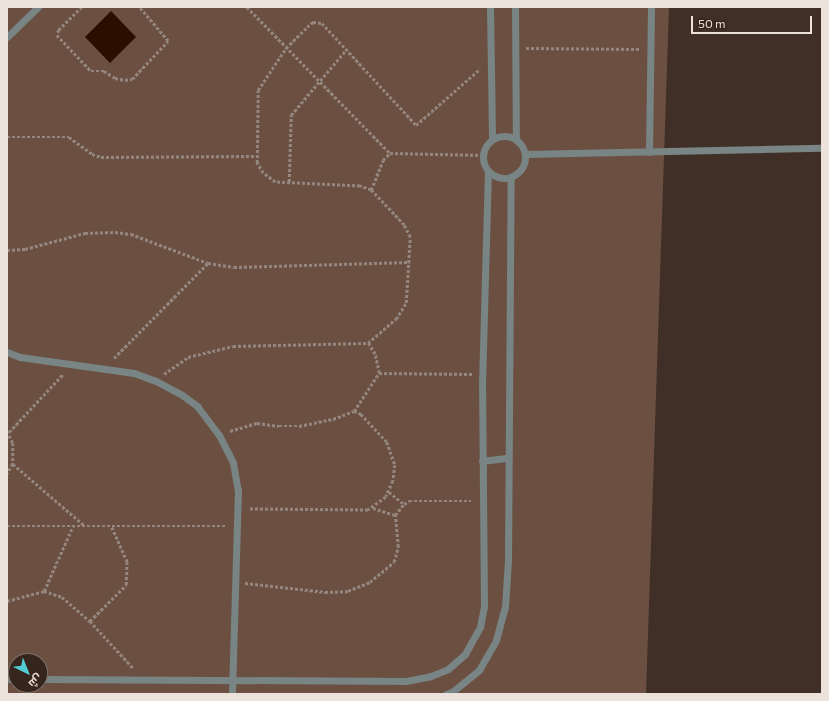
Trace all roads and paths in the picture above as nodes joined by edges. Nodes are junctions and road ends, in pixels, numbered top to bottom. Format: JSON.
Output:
{"nodes":[{"id":1,"x":38,"y":7,"type":"edge"},
{"id":2,"x":81,"y":7,"type":"edge"},
{"id":3,"x":139,"y":7,"type":"edge"},
{"id":4,"x":247,"y":7,"type":"edge"},
{"id":5,"x":490,"y":7,"type":"edge"},
{"id":6,"x":515,"y":7,"type":"edge"},
{"id":7,"x":651,"y":7,"type":"edge"},
{"id":8,"x":7,"y":37,"type":"edge"},
{"id":9,"x":286,"y":48,"type":"junction"},
{"id":10,"x":515,"y":48,"type":"junction"},
{"id":11,"x":650,"y":49,"type":"junction"},
{"id":12,"x":346,"y":50,"type":"junction"},
{"id":13,"x":491,"y":59,"type":"junction"},
{"id":14,"x":319,"y":82,"type":"junction"},
{"id":15,"x":7,"y":137,"type":"edge"},
{"id":16,"x":492,"y":139,"type":"junction"},
{"id":17,"x":516,"y":139,"type":"junction"},
{"id":18,"x":822,"y":148,"type":"edge"},
{"id":19,"x":649,"y":152,"type":"junction"},
{"id":20,"x":390,"y":153,"type":"junction"},
{"id":21,"x":525,"y":154,"type":"junction"},
{"id":22,"x":482,"y":155,"type":"junction"},
{"id":23,"x":256,"y":156,"type":"junction"},
{"id":24,"x":488,"y":172,"type":"junction"},
{"id":25,"x":511,"y":177,"type":"junction"},
{"id":26,"x":289,"y":182,"type":"junction"},
{"id":27,"x":371,"y":190,"type":"junction"},
{"id":28,"x":7,"y":250,"type":"edge"},
{"id":29,"x":410,"y":262,"type":"junction"},
{"id":30,"x":208,"y":263,"type":"junction"},
{"id":31,"x":368,"y":343,"type":"junction"},
{"id":32,"x":7,"y":352,"type":"edge"},
{"id":33,"x":71,"y":364,"type":"junction"},
{"id":34,"x":104,"y":369,"type":"junction"},
{"id":35,"x":379,"y":373,"type":"junction"},
{"id":36,"x":482,"y":374,"type":"junction"},
{"id":37,"x":156,"y":381,"type":"junction"},
{"id":38,"x":354,"y":411,"type":"junction"},
{"id":39,"x":8,"y":431,"type":"edge"},
{"id":40,"x":219,"y":435,"type":"junction"},
{"id":41,"x":508,"y":458,"type":"junction"},
{"id":42,"x":482,"y":461,"type":"junction"},
{"id":43,"x":13,"y":464,"type":"junction"},
{"id":44,"x":7,"y":474,"type":"edge"},
{"id":45,"x":389,"y":492,"type":"junction"},
{"id":46,"x":482,"y":501,"type":"junction"},
{"id":47,"x":404,"y":504,"type":"junction"},
{"id":48,"x":373,"y":508,"type":"junction"},
{"id":49,"x":237,"y":509,"type":"junction"},
{"id":50,"x":395,"y":515,"type":"junction"},
{"id":51,"x":7,"y":526,"type":"edge"},
{"id":52,"x":73,"y":526,"type":"junction"},
{"id":53,"x":85,"y":526,"type":"junction"},
{"id":54,"x":111,"y":526,"type":"junction"},
{"id":55,"x":236,"y":526,"type":"junction"},
{"id":56,"x":234,"y":581,"type":"junction"},
{"id":57,"x":44,"y":592,"type":"junction"},
{"id":58,"x":7,"y":601,"type":"edge"},
{"id":59,"x":90,"y":621,"type":"junction"},
{"id":60,"x":232,"y":678,"type":"junction"},
{"id":61,"x":48,"y":679,"type":"edge"},
{"id":62,"x":139,"y":679,"type":"junction"},
{"id":63,"x":232,"y":694,"type":"edge"},
{"id":64,"x":446,"y":694,"type":"edge"}],
"edges":[{"from":1,"to":8,"type":"lane"},
{"from":2,"to":3,"type":"path"},
{"from":4,"to":9,"type":"path"},
{"from":5,"to":13,"type":"lane"},
{"from":6,"to":10,"type":"lane"},
{"from":7,"to":11,"type":"lane"},
{"from":9,"to":12,"type":"path"},
{"from":9,"to":14,"type":"path"},
{"from":9,"to":23,"type":"path"},
{"from":10,"to":11,"type":"path"},
{"from":10,"to":17,"type":"lane"},
{"from":11,"to":19,"type":"lane"},
{"from":12,"to":13,"type":"path"},
{"from":12,"to":14,"type":"path"},
{"from":13,"to":16,"type":"lane"},
{"from":14,"to":20,"type":"path"},
{"from":14,"to":26,"type":"path"},
{"from":15,"to":23,"type":"path"},
{"from":16,"to":17,"type":"lane"},
{"from":16,"to":22,"type":"lane"},
{"from":17,"to":21,"type":"lane"},
{"from":18,"to":19,"type":"lane"},
{"from":19,"to":21,"type":"lane"},
{"from":20,"to":22,"type":"path"},
{"from":20,"to":27,"type":"path"},
{"from":21,"to":25,"type":"lane"},
{"from":22,"to":24,"type":"lane"},
{"from":23,"to":26,"type":"path"},
{"from":24,"to":25,"type":"lane"},
{"from":24,"to":36,"type":"lane"},
{"from":25,"to":41,"type":"lane"},
{"from":26,"to":27,"type":"path"},
{"from":27,"to":29,"type":"path"},
{"from":28,"to":30,"type":"path"},
{"from":29,"to":30,"type":"path"},
{"from":29,"to":31,"type":"path"},
{"from":30,"to":34,"type":"path"},
{"from":31,"to":35,"type":"path"},
{"from":31,"to":37,"type":"path"},
{"from":32,"to":33,"type":"lane"},
{"from":33,"to":34,"type":"lane"},
{"from":33,"to":39,"type":"path"},
{"from":34,"to":37,"type":"lane"},
{"from":35,"to":36,"type":"path"},
{"from":35,"to":38,"type":"path"},
{"from":36,"to":42,"type":"lane"},
{"from":37,"to":40,"type":"lane"},
{"from":38,"to":40,"type":"path"},
{"from":38,"to":45,"type":"path"},
{"from":39,"to":43,"type":"path"},
{"from":40,"to":49,"type":"lane"},
{"from":41,"to":42,"type":"lane"},
{"from":41,"to":64,"type":"lane"},
{"from":42,"to":46,"type":"lane"},
{"from":43,"to":44,"type":"path"},
{"from":43,"to":53,"type":"path"},
{"from":45,"to":47,"type":"path"},
{"from":45,"to":48,"type":"path"},
{"from":46,"to":47,"type":"path"},
{"from":46,"to":60,"type":"lane"},
{"from":47,"to":50,"type":"path"},
{"from":48,"to":49,"type":"path"},
{"from":48,"to":50,"type":"path"},
{"from":49,"to":55,"type":"lane"},
{"from":50,"to":56,"type":"path"},
{"from":51,"to":52,"type":"path"},
{"from":52,"to":53,"type":"path"},
{"from":52,"to":57,"type":"path"},
{"from":53,"to":54,"type":"path"},
{"from":54,"to":55,"type":"path"},
{"from":54,"to":59,"type":"path"},
{"from":55,"to":56,"type":"lane"},
{"from":56,"to":60,"type":"lane"},
{"from":57,"to":58,"type":"path"},
{"from":57,"to":59,"type":"path"},
{"from":59,"to":62,"type":"path"},
{"from":60,"to":62,"type":"lane"},
{"from":60,"to":63,"type":"lane"},
{"from":61,"to":62,"type":"lane"}]}
